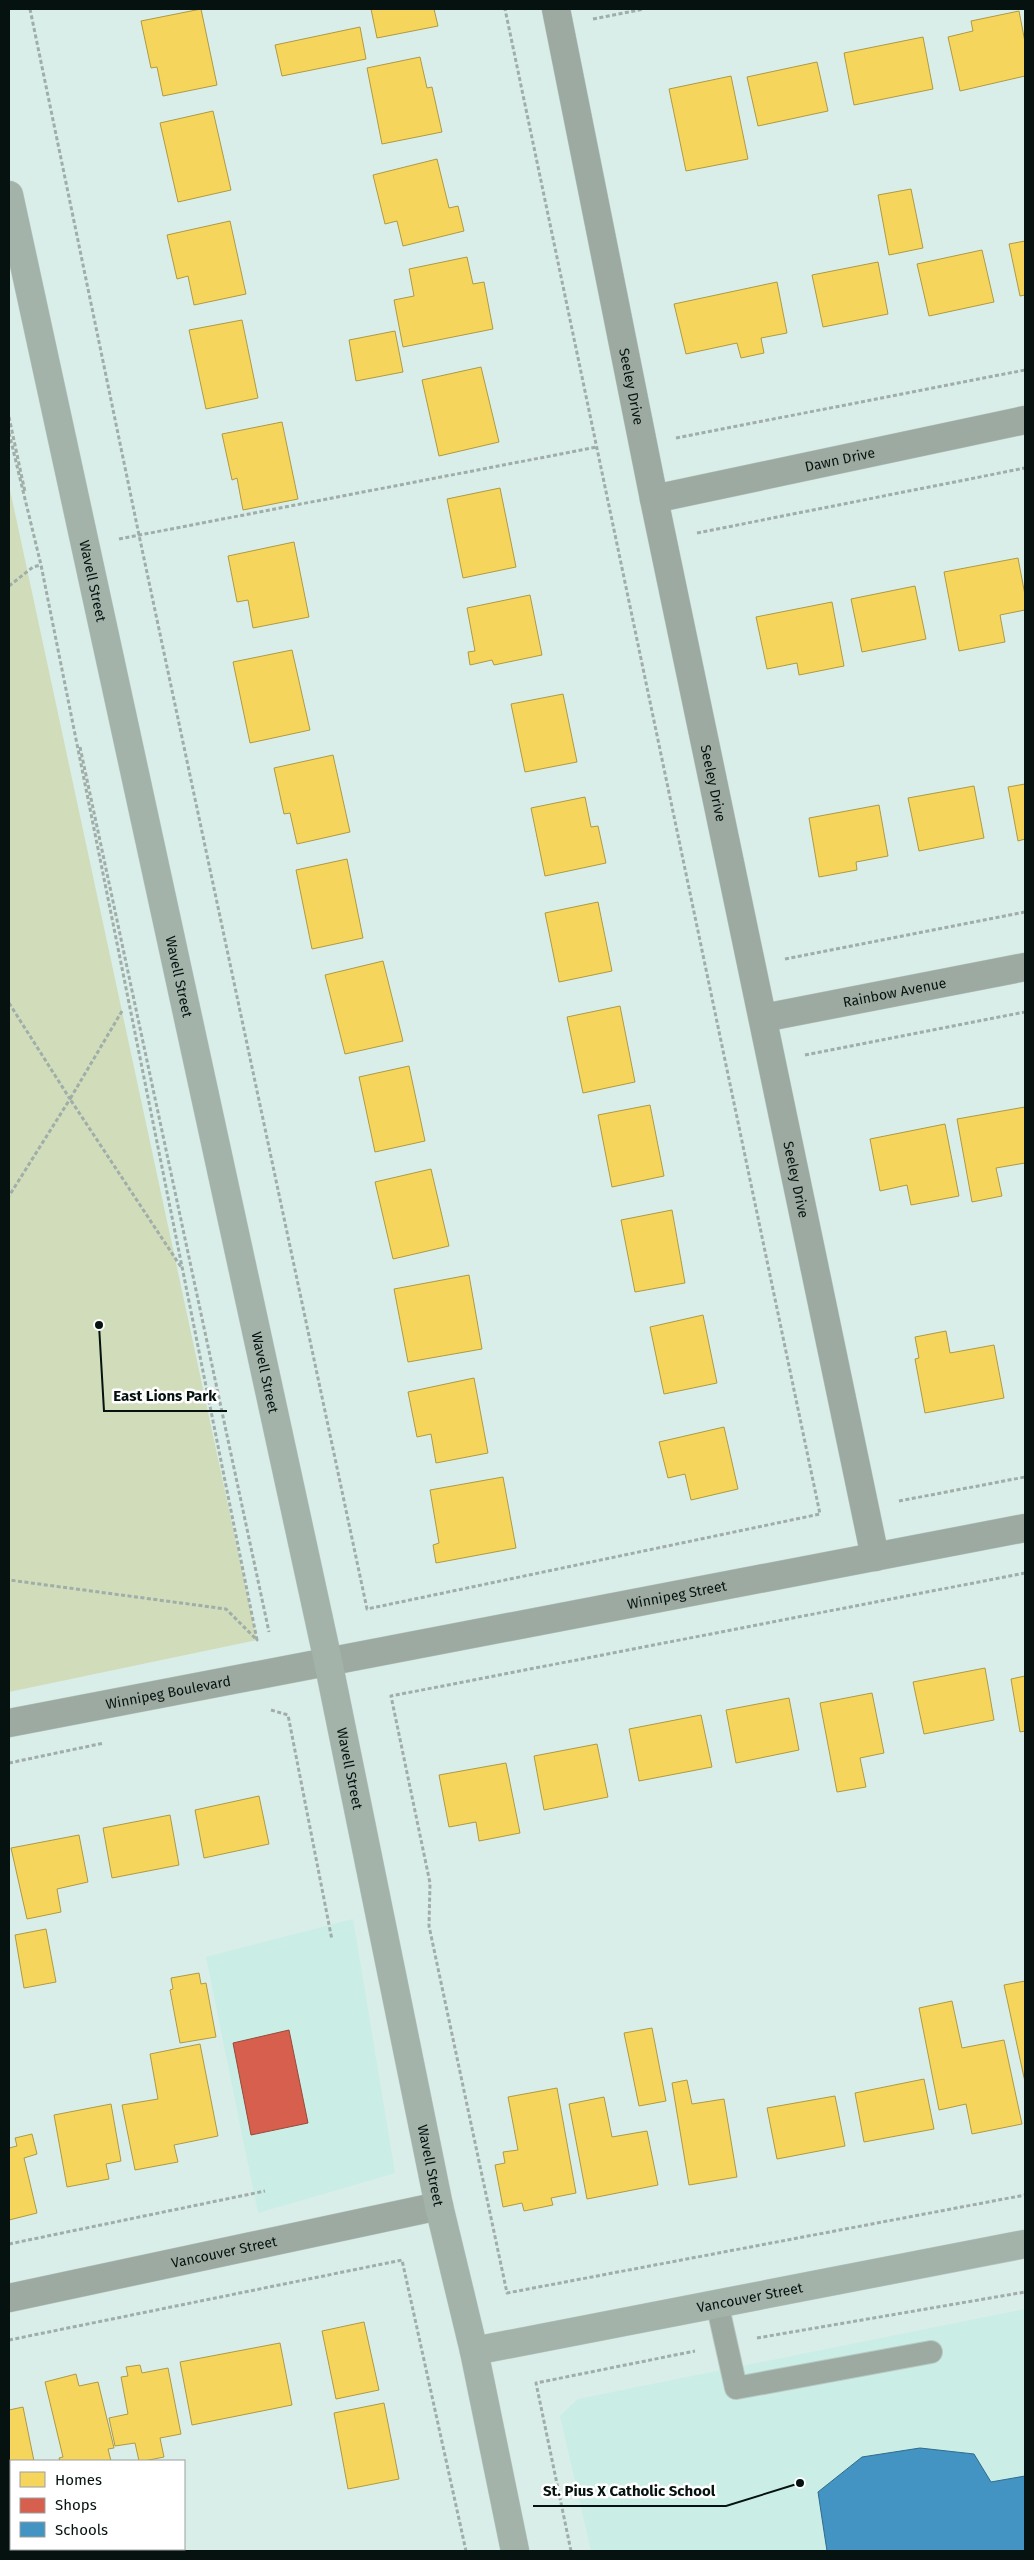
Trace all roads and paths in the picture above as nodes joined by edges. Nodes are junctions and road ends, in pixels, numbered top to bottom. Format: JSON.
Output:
{"nodes":[{"id":1,"x":30,"y":9,"type":"edge"},
{"id":2,"x":505,"y":9,"type":"edge"},
{"id":3,"x":556,"y":9,"type":"edge"},
{"id":4,"x":644,"y":9,"type":"edge"},
{"id":5,"x":588,"y":20,"type":"dead end"},
{"id":6,"x":9,"y":195,"type":"edge"},
{"id":7,"x":1025,"y":370,"type":"edge"},
{"id":8,"x":9,"y":417,"type":"edge"},
{"id":9,"x":1025,"y":420,"type":"edge"},
{"id":10,"x":9,"y":433,"type":"edge"},
{"id":11,"x":671,"y":439,"type":"dead end"},
{"id":12,"x":597,"y":447,"type":"junction"},
{"id":13,"x":1025,"y":468,"type":"edge"},
{"id":14,"x":654,"y":499,"type":"junction"},
{"id":15,"x":694,"y":534,"type":"dead end"},
{"id":16,"x":139,"y":535,"type":"junction"},
{"id":17,"x":118,"y":539,"type":"dead end"},
{"id":18,"x":41,"y":565,"type":"junction"},
{"id":19,"x":9,"y":586,"type":"edge"},
{"id":20,"x":1025,"y":912,"type":"edge"},
{"id":21,"x":780,"y":960,"type":"dead end"},
{"id":22,"x":1025,"y":967,"type":"edge"},
{"id":23,"x":9,"y":1003,"type":"edge"},
{"id":24,"x":122,"y":1011,"type":"dead end"},
{"id":25,"x":1025,"y":1012,"type":"edge"},
{"id":26,"x":762,"y":1018,"type":"junction"},
{"id":27,"x":804,"y":1055,"type":"dead end"},
{"id":28,"x":70,"y":1099,"type":"junction"},
{"id":29,"x":9,"y":1196,"type":"edge"},
{"id":30,"x":183,"y":1269,"type":"junction"},
{"id":31,"x":1025,"y":1476,"type":"edge"},
{"id":32,"x":900,"y":1501,"type":"dead end"},
{"id":33,"x":1025,"y":1528,"type":"edge"},
{"id":34,"x":875,"y":1556,"type":"junction"},
{"id":35,"x":1025,"y":1573,"type":"edge"},
{"id":36,"x":9,"y":1580,"type":"edge"},
{"id":37,"x":269,"y":1632,"type":"dead end"},
{"id":38,"x":328,"y":1661,"type":"junction"},
{"id":39,"x":268,"y":1709,"type":"dead end"},
{"id":40,"x":9,"y":1723,"type":"edge"},
{"id":41,"x":105,"y":1743,"type":"dead end"},
{"id":42,"x":9,"y":1763,"type":"edge"},
{"id":43,"x":332,"y":1940,"type":"dead end"},
{"id":44,"x":265,"y":2191,"type":"dead end"},
{"id":45,"x":1025,"y":2195,"type":"edge"},
{"id":46,"x":439,"y":2206,"type":"junction"},
{"id":47,"x":9,"y":2244,"type":"edge"},
{"id":48,"x":1025,"y":2244,"type":"edge"},
{"id":49,"x":1025,"y":2292,"type":"edge"},
{"id":50,"x":9,"y":2298,"type":"edge"},
{"id":51,"x":717,"y":2304,"type":"junction"},
{"id":52,"x":9,"y":2340,"type":"edge"},
{"id":53,"x":727,"y":2345,"type":"junction"},
{"id":54,"x":474,"y":2351,"type":"junction"},
{"id":55,"x":931,"y":2352,"type":"dead end"},
{"id":56,"x":466,"y":2551,"type":"edge"},
{"id":57,"x":515,"y":2551,"type":"edge"},
{"id":58,"x":571,"y":2551,"type":"edge"}],
"edges":[{"from":1,"to":16,"type":"path"},
{"from":2,"to":12,"type":"path"},
{"from":3,"to":14,"type":"street","name":"Seeley Drive"},
{"from":4,"to":5,"type":"path"},
{"from":6,"to":38,"type":"street","name":"Wavell Street"},
{"from":7,"to":11,"type":"path"},
{"from":8,"to":18,"type":"path"},
{"from":9,"to":14,"type":"street","name":"Dawn Drive"},
{"from":10,"to":18,"type":"path"},
{"from":12,"to":16,"type":"path"},
{"from":12,"to":16,"type":"path"},
{"from":13,"to":15,"type":"path"},
{"from":14,"to":26,"type":"street","name":"Seeley Drive"},
{"from":16,"to":17,"type":"path"},
{"from":18,"to":19,"type":"path"},
{"from":18,"to":30,"type":"path"},
{"from":18,"to":37,"type":"path"},
{"from":20,"to":21,"type":"path"},
{"from":22,"to":26,"type":"street","name":"Rainbow Avenue"},
{"from":23,"to":28,"type":"path"},
{"from":24,"to":28,"type":"path"},
{"from":25,"to":27,"type":"path"},
{"from":26,"to":34,"type":"street","name":"Seeley Drive"},
{"from":28,"to":29,"type":"path"},
{"from":28,"to":30,"type":"path"},
{"from":30,"to":36,"type":"path"},
{"from":31,"to":32,"type":"path"},
{"from":33,"to":34,"type":"street","name":"Winnipeg Street"},
{"from":34,"to":38,"type":"street","name":"Winnipeg Street"},
{"from":35,"to":45,"type":"path"},
{"from":38,"to":40,"type":"street","name":"Winnipeg Boulevard"},
{"from":38,"to":46,"type":"street","name":"Wavell Street"},
{"from":39,"to":43,"type":"path"},
{"from":41,"to":42,"type":"path"},
{"from":44,"to":47,"type":"path"},
{"from":46,"to":50,"type":"street","name":"Vancouver Street"},
{"from":46,"to":54,"type":"street","name":"Wavell Street"},
{"from":48,"to":51,"type":"street","name":"Vancouver Street"},
{"from":49,"to":53,"type":"path"},
{"from":51,"to":53,"type":"lane"},
{"from":51,"to":54,"type":"street","name":"Vancouver Street"},
{"from":52,"to":56,"type":"path"},
{"from":53,"to":55,"type":"lane"},
{"from":53,"to":58,"type":"path"},
{"from":54,"to":57,"type":"street","name":"Wavell Street"}]}
